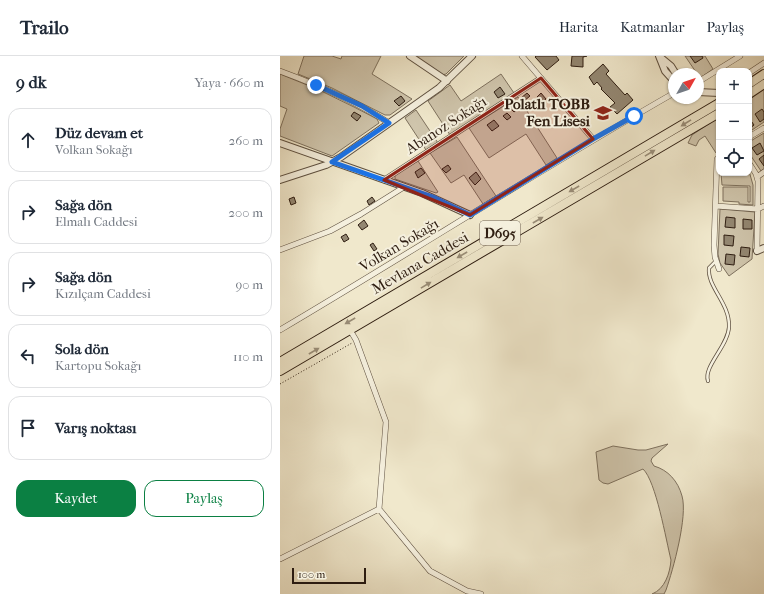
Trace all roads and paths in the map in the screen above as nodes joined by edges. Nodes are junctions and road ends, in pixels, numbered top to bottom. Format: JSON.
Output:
{"nodes":[{"id":1,"x":410,"y":56,"type":"edge"},
{"id":2,"x":472,"y":56,"type":"edge"},
{"id":3,"x":522,"y":56,"type":"edge"},
{"id":4,"x":659,"y":56,"type":"edge"},
{"id":5,"x":740,"y":56,"type":"edge"},
{"id":6,"x":764,"y":63,"type":"edge"},
{"id":7,"x":672,"y":68,"type":"edge"},
{"id":8,"x":280,"y":71,"type":"edge"},
{"id":9,"x":752,"y":71,"type":"edge"},
{"id":10,"x":668,"y":74,"type":"edge"},
{"id":11,"x":764,"y":74,"type":"edge"},
{"id":12,"x":541,"y":78,"type":"junction"},
{"id":13,"x":704,"y":78,"type":"edge"},
{"id":14,"x":447,"y":81,"type":"junction"},
{"id":15,"x":752,"y":82,"type":"edge"},
{"id":16,"x":764,"y":84,"type":"edge"},
{"id":17,"x":704,"y":92,"type":"edge"},
{"id":18,"x":752,"y":92,"type":"edge"},
{"id":19,"x":716,"y":93,"type":"edge"},
{"id":20,"x":668,"y":96,"type":"edge"},
{"id":21,"x":717,"y":104,"type":"edge"},
{"id":22,"x":716,"y":115,"type":"edge"},
{"id":23,"x":389,"y":123,"type":"junction"},
{"id":24,"x":764,"y":128,"type":"edge"},
{"id":25,"x":752,"y":135,"type":"edge"},
{"id":26,"x":593,"y":139,"type":"junction"},
{"id":27,"x":280,"y":144,"type":"edge"},
{"id":28,"x":332,"y":162,"type":"junction"},
{"id":29,"x":752,"y":168,"type":"edge"},
{"id":30,"x":764,"y":172,"type":"edge"},
{"id":31,"x":717,"y":176,"type":"edge"},
{"id":32,"x":757,"y":177,"type":"junction"},
{"id":33,"x":280,"y":180,"type":"edge"},
{"id":34,"x":384,"y":180,"type":"junction"},
{"id":35,"x":404,"y":187,"type":"junction"},
{"id":36,"x":716,"y":206,"type":"junction"},
{"id":37,"x":764,"y":206,"type":"edge"},
{"id":38,"x":758,"y":209,"type":"junction"},
{"id":39,"x":470,"y":215,"type":"junction"},
{"id":40,"x":764,"y":248,"type":"edge"},
{"id":41,"x":280,"y":250,"type":"edge"},
{"id":42,"x":757,"y":250,"type":"joint"},
{"id":43,"x":716,"y":261,"type":"junction"},
{"id":44,"x":719,"y":269,"type":"dead end"},
{"id":45,"x":280,"y":330,"type":"edge"},
{"id":46,"x":350,"y":330,"type":"junction"},
{"id":47,"x":356,"y":340,"type":"junction"},
{"id":48,"x":280,"y":362,"type":"edge"},
{"id":49,"x":280,"y":371,"type":"edge"},
{"id":50,"x":708,"y":380,"type":"dead end"},
{"id":51,"x":280,"y":384,"type":"edge"},
{"id":52,"x":379,"y":509,"type":"junction"},
{"id":53,"x":280,"y":559,"type":"edge"},
{"id":54,"x":481,"y":594,"type":"edge"}],
"edges":[{"from":1,"to":14,"type":"street"},
{"from":2,"to":14,"type":"street"},
{"from":3,"to":12,"type":"street"},
{"from":4,"to":7,"type":"street"},
{"from":4,"to":10,"type":"street"},
{"from":5,"to":13,"type":"street"},
{"from":6,"to":9,"type":"street"},
{"from":8,"to":23,"type":"street"},
{"from":11,"to":15,"type":"main road"},
{"from":12,"to":26,"type":"street"},
{"from":12,"to":34,"type":"street","name":"Abanoz Sokağı"},
{"from":14,"to":23,"type":"street"},
{"from":16,"to":18,"type":"main road"},
{"from":17,"to":19,"type":"street"},
{"from":20,"to":26,"type":"street","name":"Volkan Sokağı"},
{"from":21,"to":48,"type":"main road","name":"Mevlana Caddesi","number":"D695","one_way":true},
{"from":46,"to":22,"type":"main road","name":"Mevlana Caddesi","number":"D695","one_way":true},
{"from":23,"to":28,"type":"street"},
{"from":24,"to":25,"type":"street"},
{"from":26,"to":39,"type":"street","name":"Volkan Sokağı"},
{"from":27,"to":28,"type":"street"},
{"from":28,"to":33,"type":"street"},
{"from":28,"to":34,"type":"street"},
{"from":29,"to":32,"type":"street"},
{"from":30,"to":32,"type":"street"},
{"from":31,"to":36,"type":"street"},
{"from":32,"to":38,"type":"street"},
{"from":34,"to":35,"type":"street"},
{"from":35,"to":39,"type":"street"},
{"from":35,"to":41,"type":"street"},
{"from":36,"to":38,"type":"street"},
{"from":36,"to":43,"type":"street"},
{"from":37,"to":38,"type":"street"},
{"from":38,"to":42,"type":"street"},
{"from":39,"to":45,"type":"street","name":"Volkan Sokağı"},
{"from":40,"to":42,"type":"street"},
{"from":43,"to":44,"type":"street"},
{"from":43,"to":50,"type":"lane"},
{"from":46,"to":47,"type":"street"},
{"from":49,"to":46,"type":"main road","name":"Mevlana Caddesi","number":"D695","one_way":true},
{"from":47,"to":51,"type":"path"},
{"from":47,"to":52,"type":"street"},
{"from":52,"to":53,"type":"street"},
{"from":52,"to":54,"type":"street"}]}
